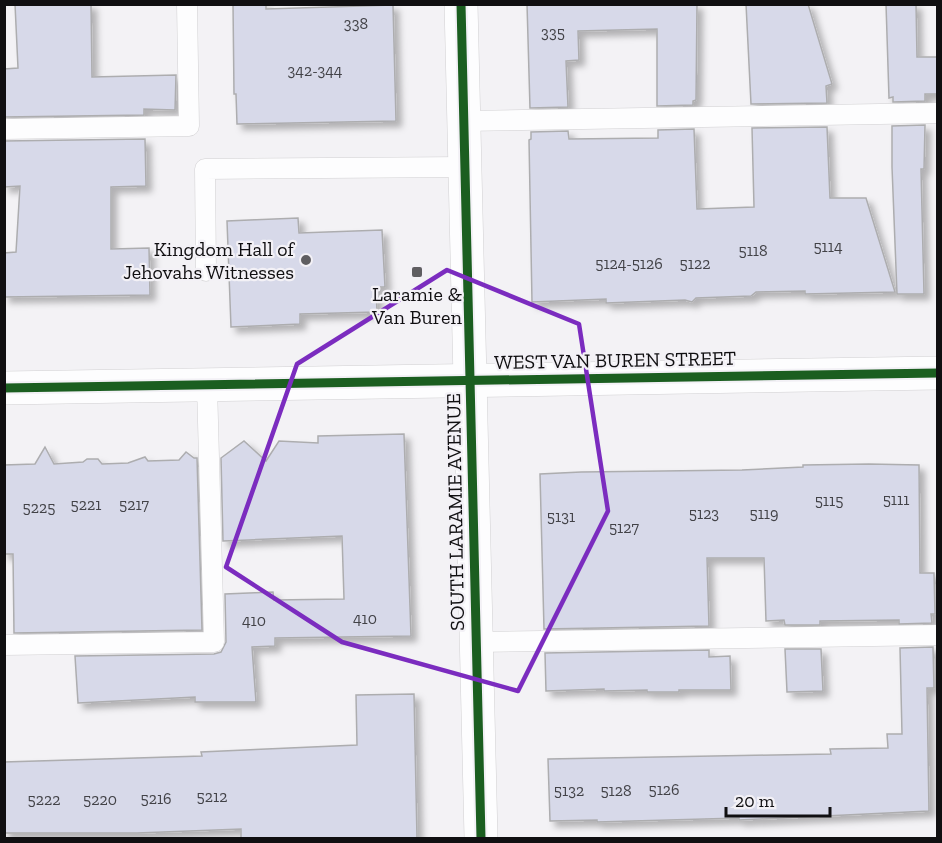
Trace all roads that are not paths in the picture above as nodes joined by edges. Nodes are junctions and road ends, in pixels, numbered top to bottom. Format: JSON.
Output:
{"nodes":[{"id":1,"x":187,"y":4,"type":"edge"},
{"id":2,"x":461,"y":4,"type":"edge"},
{"id":3,"x":938,"y":113,"type":"edge"},
{"id":4,"x":464,"y":121,"type":"junction"},
{"id":5,"x":4,"y":129,"type":"edge"},
{"id":6,"x":465,"y":166,"type":"junction"},
{"id":7,"x":206,"y":271,"type":"dead end"},
{"id":8,"x":938,"y":373,"type":"edge"},
{"id":9,"x":470,"y":381,"type":"junction"},
{"id":10,"x":207,"y":385,"type":"junction"},
{"id":11,"x":4,"y":388,"type":"edge"},
{"id":12,"x":938,"y":635,"type":"edge"},
{"id":13,"x":476,"y":642,"type":"junction"},
{"id":14,"x":4,"y":645,"type":"edge"},
{"id":15,"x":481,"y":838,"type":"edge"}],
"edges":[{"from":1,"to":5,"type":"lane"},
{"from":2,"to":4,"type":"street","name":"SOUTH LARAMIE AVENUE"},
{"from":3,"to":4,"type":"lane"},
{"from":4,"to":6,"type":"street","name":"SOUTH LARAMIE AVENUE"},
{"from":6,"to":7,"type":"lane"},
{"from":6,"to":9,"type":"street","name":"SOUTH LARAMIE AVENUE"},
{"from":8,"to":9,"type":"street","name":"WEST VAN BUREN STREET"},
{"from":9,"to":10,"type":"street","name":"WEST VAN BUREN STREET"},
{"from":9,"to":13,"type":"street","name":"SOUTH LARAMIE AVENUE"},
{"from":10,"to":11,"type":"street","name":"WEST VAN BUREN STREET"},
{"from":10,"to":14,"type":"lane"},
{"from":12,"to":13,"type":"lane"},
{"from":13,"to":15,"type":"street","name":"SOUTH LARAMIE AVENUE"}]}
